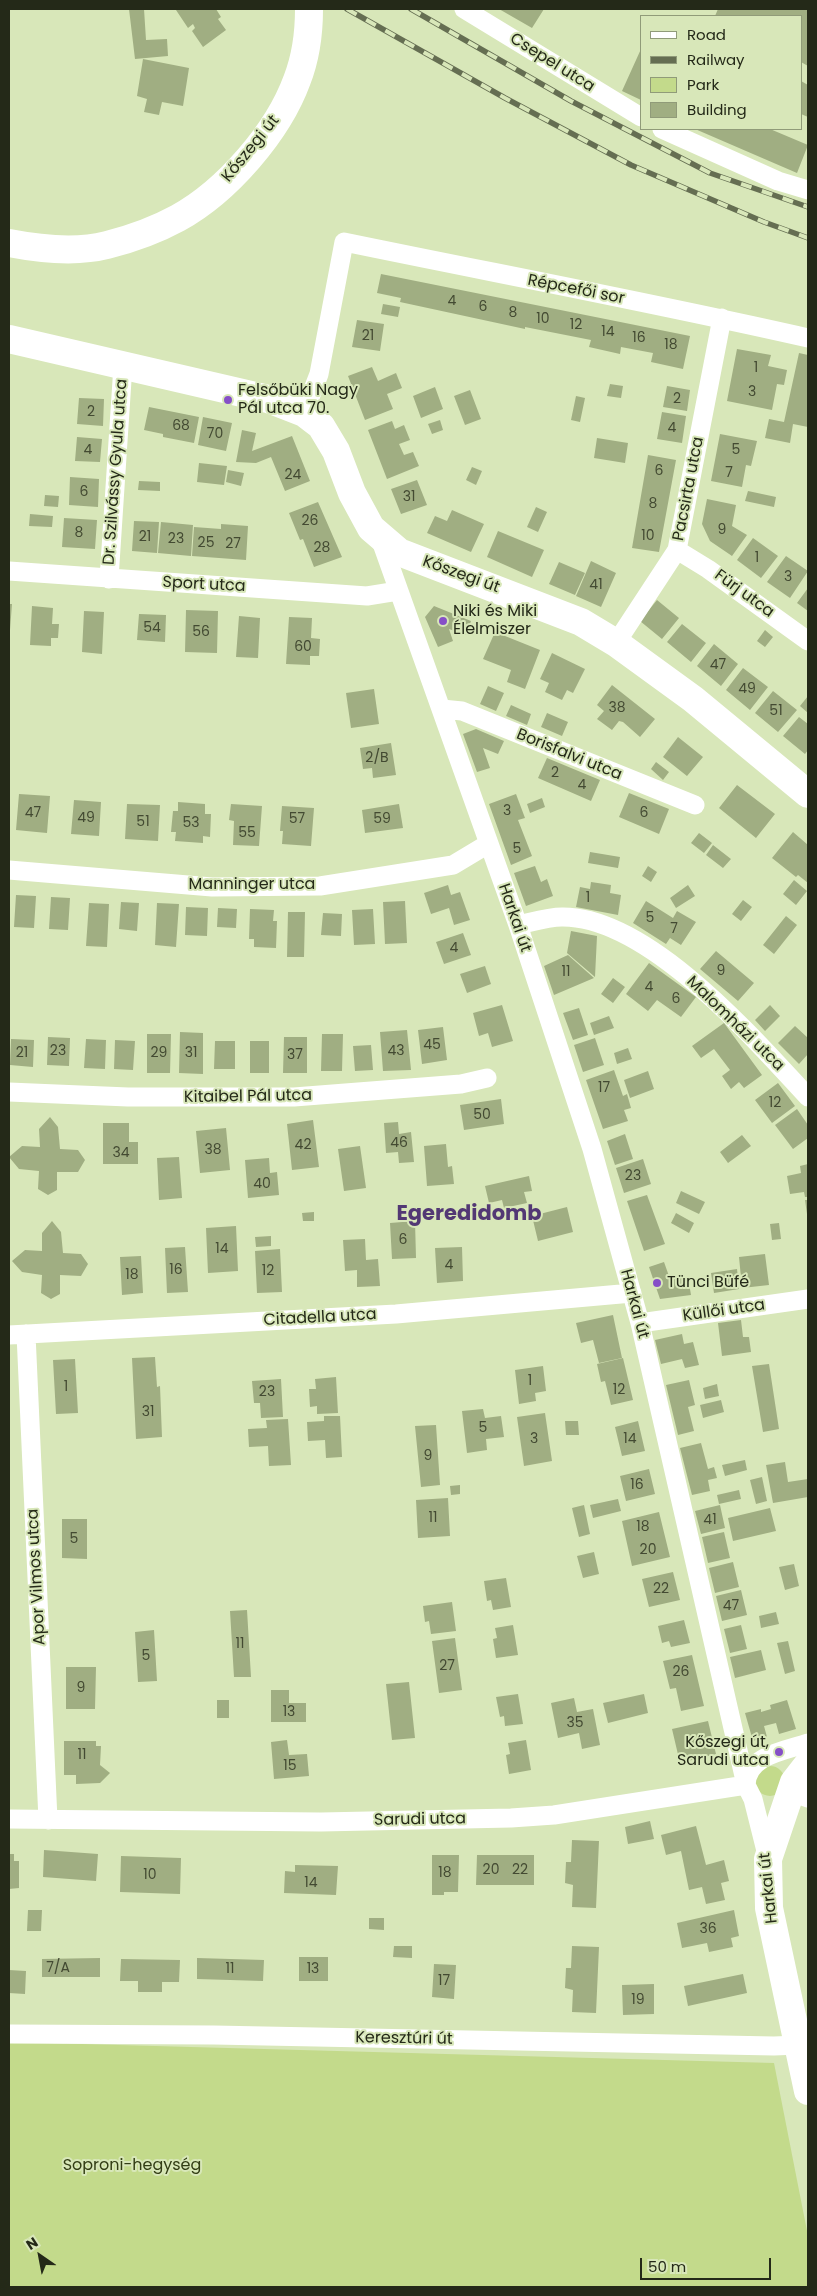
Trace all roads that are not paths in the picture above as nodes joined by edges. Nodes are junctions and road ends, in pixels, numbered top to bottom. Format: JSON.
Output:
{"nodes":[{"id":1,"x":308,"y":9,"type":"edge"},
{"id":2,"x":464,"y":9,"type":"edge"},
{"id":3,"x":640,"y":116,"type":"edge"},
{"id":4,"x":664,"y":130,"type":"edge"},
{"id":5,"x":808,"y":190,"type":"edge"},
{"id":6,"x":9,"y":243,"type":"edge"},
{"id":7,"x":722,"y":318,"type":"junction"},
{"id":8,"x":808,"y":338,"type":"edge"},
{"id":9,"x":9,"y":339,"type":"edge"},
{"id":10,"x":123,"y":365,"type":"junction"},
{"id":11,"x":304,"y":413,"type":"junction"},
{"id":12,"x":380,"y":538,"type":"junction"},
{"id":13,"x":677,"y":550,"type":"junction"},
{"id":14,"x":9,"y":571,"type":"edge"},
{"id":15,"x":109,"y":579,"type":"junction"},
{"id":16,"x":398,"y":591,"type":"junction"},
{"id":17,"x":808,"y":641,"type":"edge"},
{"id":18,"x":616,"y":643,"type":"junction"},
{"id":19,"x":442,"y":709,"type":"junction"},
{"id":20,"x":808,"y":794,"type":"edge"},
{"id":21,"x":695,"y":805,"type":"dead end"},
{"id":22,"x":488,"y":844,"type":"junction"},
{"id":23,"x":9,"y":870,"type":"edge"},
{"id":24,"x":518,"y":925,"type":"junction"},
{"id":25,"x":487,"y":1078,"type":"dead end"},
{"id":26,"x":9,"y":1092,"type":"edge"},
{"id":27,"x":808,"y":1097,"type":"edge"},
{"id":28,"x":632,"y":1293,"type":"junction"},
{"id":29,"x":808,"y":1299,"type":"edge"},
{"id":30,"x":640,"y":1323,"type":"junction"},
{"id":31,"x":17,"y":1334,"type":"edge"},
{"id":32,"x":808,"y":1743,"type":"edge"},
{"id":33,"x":769,"y":1757,"type":"junction"},
{"id":34,"x":798,"y":1787,"type":"edge"},
{"id":35,"x":749,"y":1792,"type":"junction"},
{"id":36,"x":9,"y":1819,"type":"edge"},
{"id":37,"x":48,"y":1820,"type":"junction"},
{"id":38,"x":768,"y":1860,"type":"junction"},
{"id":39,"x":9,"y":2034,"type":"edge"},
{"id":40,"x":798,"y":2045,"type":"junction"},
{"id":41,"x":808,"y":2092,"type":"edge"}],
"edges":[{"from":1,"to":6,"type":"main road","name":"Kőszegi út"},
{"from":2,"to":3,"type":"street","name":"Csepel utca"},
{"from":4,"to":5,"type":"street"},
{"from":7,"to":8,"type":"street","name":"Répcefői sor"},
{"from":7,"to":11,"type":"street","name":"Répcefői sor"},
{"from":7,"to":13,"type":"street","name":"Pacsirta utca"},
{"from":9,"to":10,"type":"main road","name":"Kőszegi út"},
{"from":10,"to":11,"type":"main road","name":"Kőszegi út"},
{"from":10,"to":15,"type":"street","name":"Dr. Szilvássy Gyula utca"},
{"from":11,"to":12,"type":"main road","name":"Kőszegi út"},
{"from":12,"to":16,"type":"street","name":"Harkai út"},
{"from":12,"to":18,"type":"main road","name":"Kőszegi út"},
{"from":13,"to":17,"type":"street","name":"Fürj utca"},
{"from":13,"to":18,"type":"street","name":"Pacsirta utca"},
{"from":14,"to":15,"type":"street","name":"Sport utca"},
{"from":15,"to":16,"type":"street","name":"Sport utca"},
{"from":16,"to":19,"type":"street","name":"Harkai út"},
{"from":18,"to":20,"type":"main road","name":"Kőszegi út"},
{"from":19,"to":21,"type":"street","name":"Borisfalvi utca"},
{"from":19,"to":22,"type":"street","name":"Harkai út"},
{"from":22,"to":23,"type":"street","name":"Manninger utca"},
{"from":22,"to":24,"type":"street","name":"Harkai út"},
{"from":24,"to":27,"type":"street","name":"Malomházi utca"},
{"from":24,"to":28,"type":"street","name":"Harkai út"},
{"from":25,"to":26,"type":"street","name":"Kitaibel Pál utca"},
{"from":28,"to":30,"type":"street","name":"Harkai út"},
{"from":28,"to":31,"type":"street","name":"Citadella utca"},
{"from":29,"to":30,"type":"street","name":"Küllői utca"},
{"from":30,"to":35,"type":"street","name":"Harkai út"},
{"from":31,"to":37,"type":"street","name":"Apor Vilmos utca"},
{"from":32,"to":33,"type":"street"},
{"from":33,"to":34,"type":"street"},
{"from":33,"to":35,"type":"street"},
{"from":34,"to":35,"type":"street"},
{"from":34,"to":38,"type":"main road"},
{"from":35,"to":37,"type":"street","name":"Sarudi utca"},
{"from":35,"to":38,"type":"street","name":"Harkai út"},
{"from":36,"to":37,"type":"street","name":"Sarudi utca"},
{"from":38,"to":40,"type":"main road","name":"Harkai út"},
{"from":39,"to":40,"type":"street","name":"Keresztúri út"},
{"from":40,"to":41,"type":"main road","name":"Harkai út"}]}
